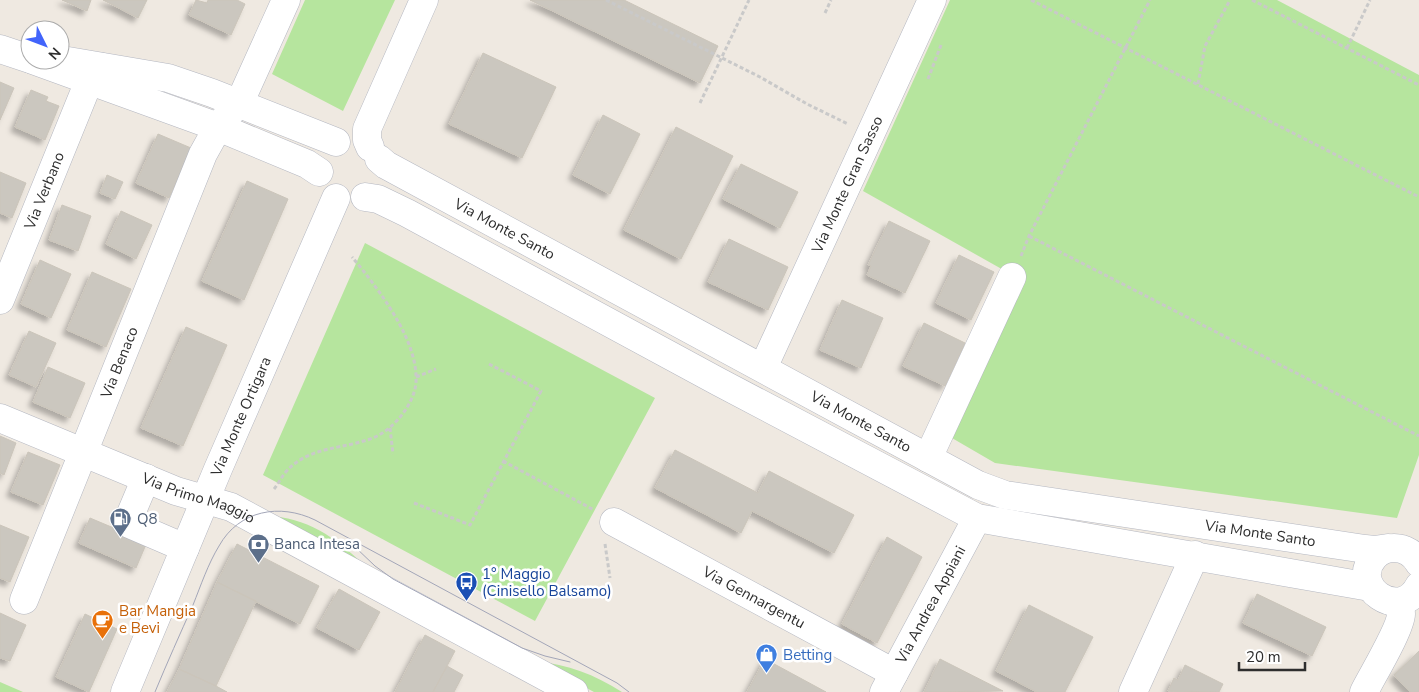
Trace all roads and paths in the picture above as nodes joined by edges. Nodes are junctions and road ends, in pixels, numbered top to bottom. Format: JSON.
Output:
{"nodes":[{"id":1,"x":286,"y":0,"type":"edge"},
{"id":2,"x":424,"y":0,"type":"edge"},
{"id":3,"x":606,"y":0,"type":"edge"},
{"id":4,"x":749,"y":0,"type":"edge"},
{"id":5,"x":831,"y":0,"type":"edge"},
{"id":6,"x":932,"y":0,"type":"edge"},
{"id":7,"x":1031,"y":0,"type":"edge"},
{"id":8,"x":1150,"y":0,"type":"edge"},
{"id":9,"x":1230,"y":0,"type":"edge"},
{"id":10,"x":1252,"y":0,"type":"edge"},
{"id":11,"x":1370,"y":0,"type":"edge"},
{"id":12,"x":825,"y":13,"type":"dead end"},
{"id":13,"x":1126,"y":47,"type":"junction"},
{"id":14,"x":1347,"y":48,"type":"junction"},
{"id":15,"x":721,"y":58,"type":"junction"},
{"id":16,"x":70,"y":64,"type":"edge"},
{"id":17,"x":70,"y":67,"type":"edge"},
{"id":18,"x":96,"y":74,"type":"junction"},
{"id":19,"x":1198,"y":84,"type":"junction"},
{"id":20,"x":1419,"y":85,"type":"edge"},
{"id":21,"x":238,"y":103,"type":"junction"},
{"id":22,"x":700,"y":103,"type":"dead end"},
{"id":23,"x":850,"y":126,"type":"dead end"},
{"id":24,"x":218,"y":127,"type":"junction"},
{"id":25,"x":336,"y":142,"type":"junction"},
{"id":26,"x":375,"y":153,"type":"junction"},
{"id":27,"x":319,"y":172,"type":"junction"},
{"id":28,"x":364,"y":197,"type":"junction"},
{"id":29,"x":1419,"y":197,"type":"edge"},
{"id":30,"x":336,"y":198,"type":"junction"},
{"id":31,"x":1029,"y":236,"type":"junction"},
{"id":32,"x":352,"y":257,"type":"dead end"},
{"id":33,"x":1012,"y":277,"type":"joint"},
{"id":34,"x":0,"y":300,"type":"edge"},
{"id":35,"x":489,"y":364,"type":"dead end"},
{"id":36,"x":762,"y":368,"type":"junction"},
{"id":37,"x":436,"y":369,"type":"dead end"},
{"id":38,"x":416,"y":376,"type":"junction"},
{"id":39,"x":0,"y":418,"type":"edge"},
{"id":40,"x":390,"y":428,"type":"junction"},
{"id":41,"x":1419,"y":436,"type":"edge"},
{"id":42,"x":84,"y":452,"type":"junction"},
{"id":43,"x":393,"y":454,"type":"dead end"},
{"id":44,"x":928,"y":458,"type":"junction"},
{"id":45,"x":503,"y":461,"type":"junction"},
{"id":46,"x":146,"y":478,"type":"junction"},
{"id":47,"x":274,"y":489,"type":"dead end"},
{"id":48,"x":206,"y":499,"type":"junction"},
{"id":49,"x":414,"y":503,"type":"dead end"},
{"id":50,"x":608,"y":518,"type":"joint"},
{"id":51,"x":978,"y":518,"type":"junction"},
{"id":52,"x":185,"y":548,"type":"junction"},
{"id":53,"x":1388,"y":548,"type":"junction"},
{"id":54,"x":1195,"y":555,"type":"junction"},
{"id":55,"x":1418,"y":559,"type":"edge"},
{"id":56,"x":1370,"y":586,"type":"junction"},
{"id":57,"x":1419,"y":586,"type":"edge"},
{"id":58,"x":24,"y":600,"type":"dead end"},
{"id":59,"x":1393,"y":602,"type":"junction"},
{"id":60,"x":889,"y":682,"type":"edge"},
{"id":61,"x":1137,"y":691,"type":"edge"},
{"id":62,"x":125,"y":692,"type":"edge"},
{"id":63,"x":574,"y":692,"type":"edge"},
{"id":64,"x":1364,"y":692,"type":"edge"}],
"edges":[{"from":1,"to":21,"type":"street","name":"Via Benaco"},
{"from":2,"to":26,"type":"street"},
{"from":3,"to":15,"type":"path"},
{"from":4,"to":15,"type":"path"},
{"from":5,"to":12,"type":"path"},
{"from":6,"to":36,"type":"street","name":"Via Monte Gran Sasso"},
{"from":7,"to":13,"type":"path"},
{"from":8,"to":13,"type":"path"},
{"from":9,"to":19,"type":"path"},
{"from":10,"to":14,"type":"path"},
{"from":11,"to":14,"type":"path"},
{"from":13,"to":19,"type":"path"},
{"from":13,"to":31,"type":"path"},
{"from":14,"to":20,"type":"path"},
{"from":15,"to":22,"type":"path"},
{"from":15,"to":23,"type":"path"},
{"from":16,"to":18,"type":"street"},
{"from":17,"to":18,"type":"street"},
{"from":18,"to":21,"type":"street"},
{"from":18,"to":24,"type":"street"},
{"from":18,"to":34,"type":"street","name":"Via Verbano"},
{"from":19,"to":29,"type":"path"},
{"from":21,"to":24,"type":"street","name":"Via Benaco"},
{"from":21,"to":25,"type":"street"},
{"from":24,"to":27,"type":"street"},
{"from":24,"to":42,"type":"street","name":"Via Benaco"},
{"from":25,"to":26,"type":"street"},
{"from":25,"to":27,"type":"street"},
{"from":26,"to":28,"type":"street"},
{"from":26,"to":36,"type":"street","name":"Via Monte Santo"},
{"from":27,"to":30,"type":"street"},
{"from":28,"to":30,"type":"street"},
{"from":28,"to":51,"type":"street","name":"Via Monte Santo"},
{"from":30,"to":48,"type":"street","name":"Via Monte Ortigara"},
{"from":31,"to":33,"type":"path"},
{"from":31,"to":41,"type":"path"},
{"from":32,"to":38,"type":"path"},
{"from":33,"to":44,"type":"street"},
{"from":35,"to":45,"type":"path"},
{"from":36,"to":44,"type":"street","name":"Via Monte Santo"},
{"from":37,"to":38,"type":"path"},
{"from":38,"to":40,"type":"path"},
{"from":39,"to":42,"type":"street","name":"Via Primo Maggio"},
{"from":40,"to":43,"type":"path"},
{"from":40,"to":47,"type":"path"},
{"from":42,"to":46,"type":"street","name":"Via Primo Maggio"},
{"from":42,"to":58,"type":"street","name":"Via Benaco"},
{"from":44,"to":53,"type":"street","name":"Via Monte Santo"},
{"from":45,"to":49,"type":"path"},
{"from":45,"to":50,"type":"path"},
{"from":46,"to":48,"type":"street","name":"Via Primo Maggio"},
{"from":46,"to":52,"type":"street"},
{"from":48,"to":52,"type":"street","name":"Via Monte Ortigara"},
{"from":48,"to":63,"type":"street","name":"Via Primo Maggio"},
{"from":50,"to":60,"type":"street","name":"Via Gennargentu"},
{"from":51,"to":54,"type":"street","name":"Via Monte Santo"},
{"from":51,"to":60,"type":"street","name":"Via Andrea Appiani"},
{"from":52,"to":62,"type":"street","name":"Via Monte Ortigara"},
{"from":53,"to":55,"type":"street","name":"Via Monte Santo"},
{"from":53,"to":56,"type":"street"},
{"from":54,"to":56,"type":"street","name":"Via Monte Santo"},
{"from":54,"to":61,"type":"street"},
{"from":56,"to":59,"type":"street","name":"Via Monte Santo"},
{"from":57,"to":59,"type":"street"},
{"from":59,"to":64,"type":"street"}]}
